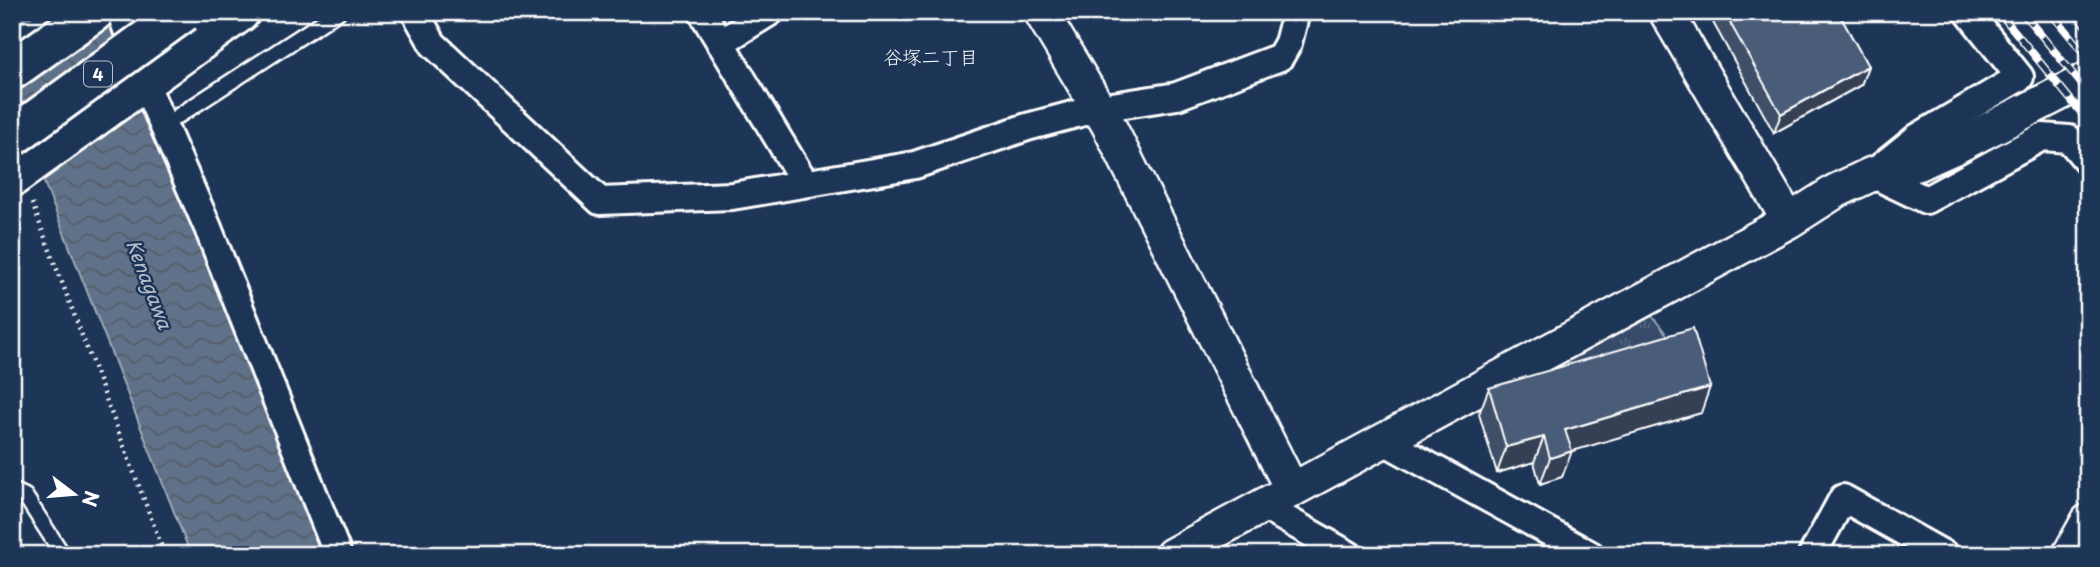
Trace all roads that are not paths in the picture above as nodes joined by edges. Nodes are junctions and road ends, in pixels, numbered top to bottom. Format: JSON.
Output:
{"nodes":[{"id":1,"x":94,"y":12,"type":"edge"},
{"id":2,"x":121,"y":12,"type":"edge"},
{"id":3,"x":184,"y":12,"type":"edge"},
{"id":4,"x":240,"y":12,"type":"edge"},
{"id":5,"x":338,"y":12,"type":"edge"},
{"id":6,"x":415,"y":12,"type":"edge"},
{"id":7,"x":702,"y":12,"type":"edge"},
{"id":8,"x":769,"y":12,"type":"edge"},
{"id":9,"x":1041,"y":12,"type":"edge"},
{"id":10,"x":1296,"y":12,"type":"edge"},
{"id":11,"x":1666,"y":12,"type":"edge"},
{"id":12,"x":1968,"y":12,"type":"edge"},
{"id":13,"x":720,"y":43,"type":"junction"},
{"id":14,"x":12,"y":70,"type":"edge"},
{"id":15,"x":2088,"y":79,"type":"edge"},
{"id":16,"x":144,"y":81,"type":"junction"},
{"id":17,"x":1099,"y":108,"type":"junction"},
{"id":18,"x":178,"y":116,"type":"dead end"},
{"id":19,"x":2088,"y":162,"type":"edge"},
{"id":20,"x":18,"y":167,"type":"edge"},
{"id":21,"x":1872,"y":174,"type":"junction"},
{"id":22,"x":805,"y":183,"type":"junction"},
{"id":23,"x":1789,"y":220,"type":"junction"},
{"id":24,"x":1384,"y":441,"type":"junction"},
{"id":25,"x":12,"y":490,"type":"edge"},
{"id":26,"x":1292,"y":490,"type":"junction"},
{"id":27,"x":1263,"y":506,"type":"junction"},
{"id":28,"x":2088,"y":521,"type":"edge"},
{"id":29,"x":62,"y":555,"type":"edge"},
{"id":30,"x":338,"y":555,"type":"edge"},
{"id":31,"x":1172,"y":555,"type":"edge"},
{"id":32,"x":1349,"y":555,"type":"edge"},
{"id":33,"x":1591,"y":555,"type":"edge"},
{"id":34,"x":1812,"y":555,"type":"edge"},
{"id":35,"x":1945,"y":555,"type":"edge"},
{"id":36,"x":2069,"y":555,"type":"edge"}],
"edges":[{"from":1,"to":14,"type":"highway"},
{"from":2,"to":16,"type":"street"},
{"from":3,"to":20,"type":"highway","number":"4","bridge":true},
{"from":4,"to":16,"type":"highway"},
{"from":5,"to":18,"type":"lane"},
{"from":6,"to":22,"type":"street"},
{"from":7,"to":13,"type":"street"},
{"from":8,"to":13,"type":"street"},
{"from":9,"to":17,"type":"street"},
{"from":10,"to":17,"type":"street"},
{"from":11,"to":23,"type":"street"},
{"from":12,"to":21,"type":"street"},
{"from":13,"to":22,"type":"street"},
{"from":15,"to":21,"type":"street"},
{"from":16,"to":20,"type":"highway"},
{"from":16,"to":30,"type":"street"},
{"from":17,"to":22,"type":"street"},
{"from":17,"to":26,"type":"street"},
{"from":19,"to":21,"type":"street"},
{"from":21,"to":23,"type":"street"},
{"from":23,"to":24,"type":"street"},
{"from":24,"to":26,"type":"street"},
{"from":24,"to":33,"type":"street"},
{"from":25,"to":29,"type":"lane"},
{"from":26,"to":27,"type":"street"},
{"from":27,"to":31,"type":"street"},
{"from":27,"to":32,"type":"street"},
{"from":28,"to":36,"type":"street"},
{"from":34,"to":35,"type":"street"}]}
